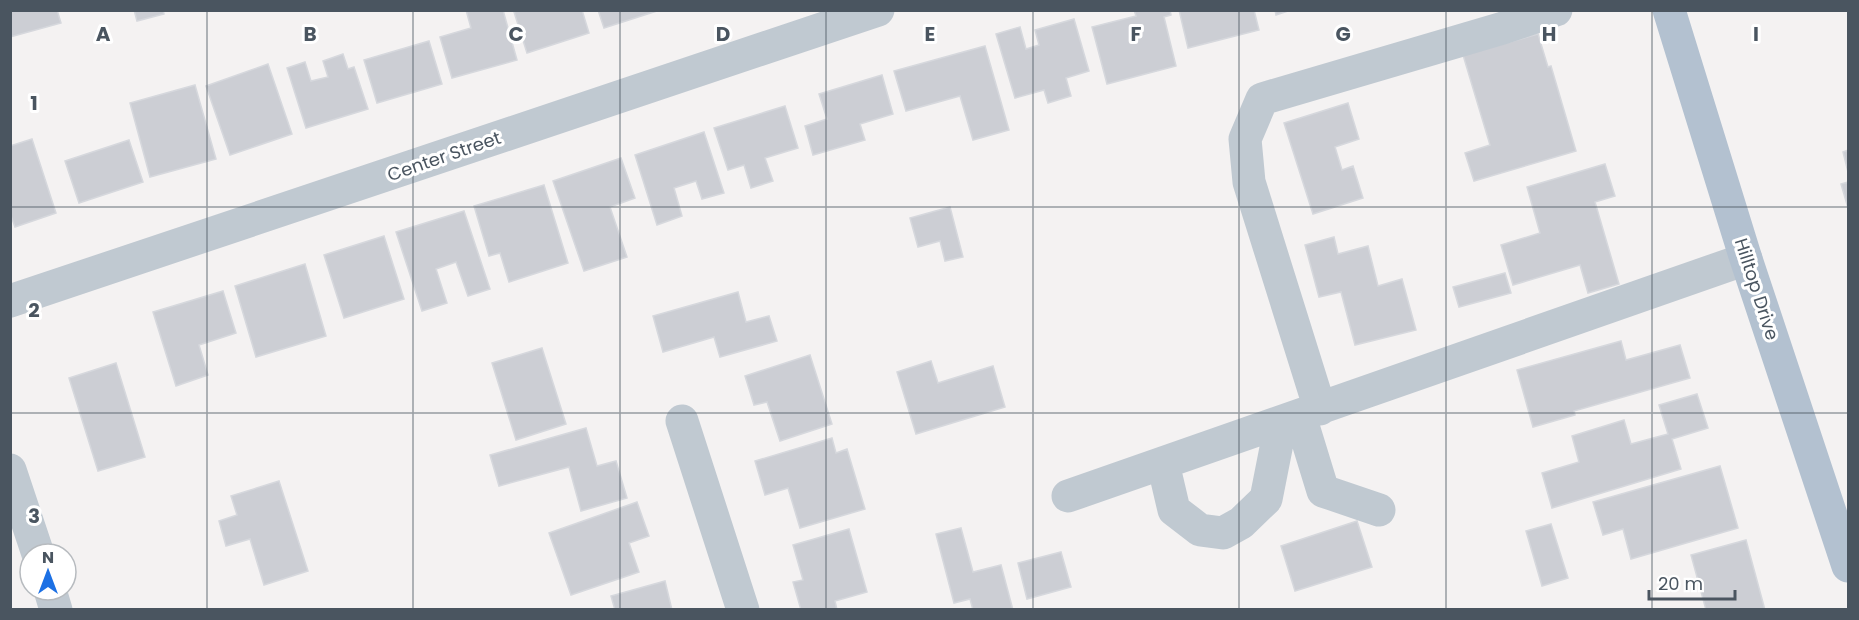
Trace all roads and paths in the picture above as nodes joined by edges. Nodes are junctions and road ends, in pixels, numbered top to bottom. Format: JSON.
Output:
{"nodes":[{"id":1,"x":878,"y":10,"type":"edge"},
{"id":2,"x":1556,"y":10,"type":"edge"},
{"id":3,"x":1669,"y":10,"type":"edge"},
{"id":4,"x":1746,"y":259,"type":"junction"},
{"id":5,"x":10,"y":301,"type":"edge"},
{"id":6,"x":1300,"y":416,"type":"junction"},
{"id":7,"x":682,"y":421,"type":"dead end"},
{"id":8,"x":1163,"y":463,"type":"junction"},
{"id":9,"x":10,"y":470,"type":"edge"},
{"id":10,"x":1068,"y":496,"type":"dead end"},
{"id":11,"x":1379,"y":510,"type":"dead end"},
{"id":12,"x":34,"y":542,"type":"edge"},
{"id":13,"x":1845,"y":546,"type":"edge"},
{"id":14,"x":743,"y":609,"type":"edge"}],
"edges":[{"from":1,"to":5,"type":"street","name":"Center Street"},
{"from":2,"to":6,"type":"street"},
{"from":3,"to":4,"type":"main road","name":"Hilltop Drive"},
{"from":4,"to":6,"type":"street"},
{"from":4,"to":13,"type":"main road","name":"Hilltop Drive"},
{"from":6,"to":8,"type":"street"},
{"from":6,"to":8,"type":"street"},
{"from":6,"to":11,"type":"street"},
{"from":7,"to":14,"type":"street"},
{"from":8,"to":10,"type":"street"},
{"from":9,"to":12,"type":"street"}]}
